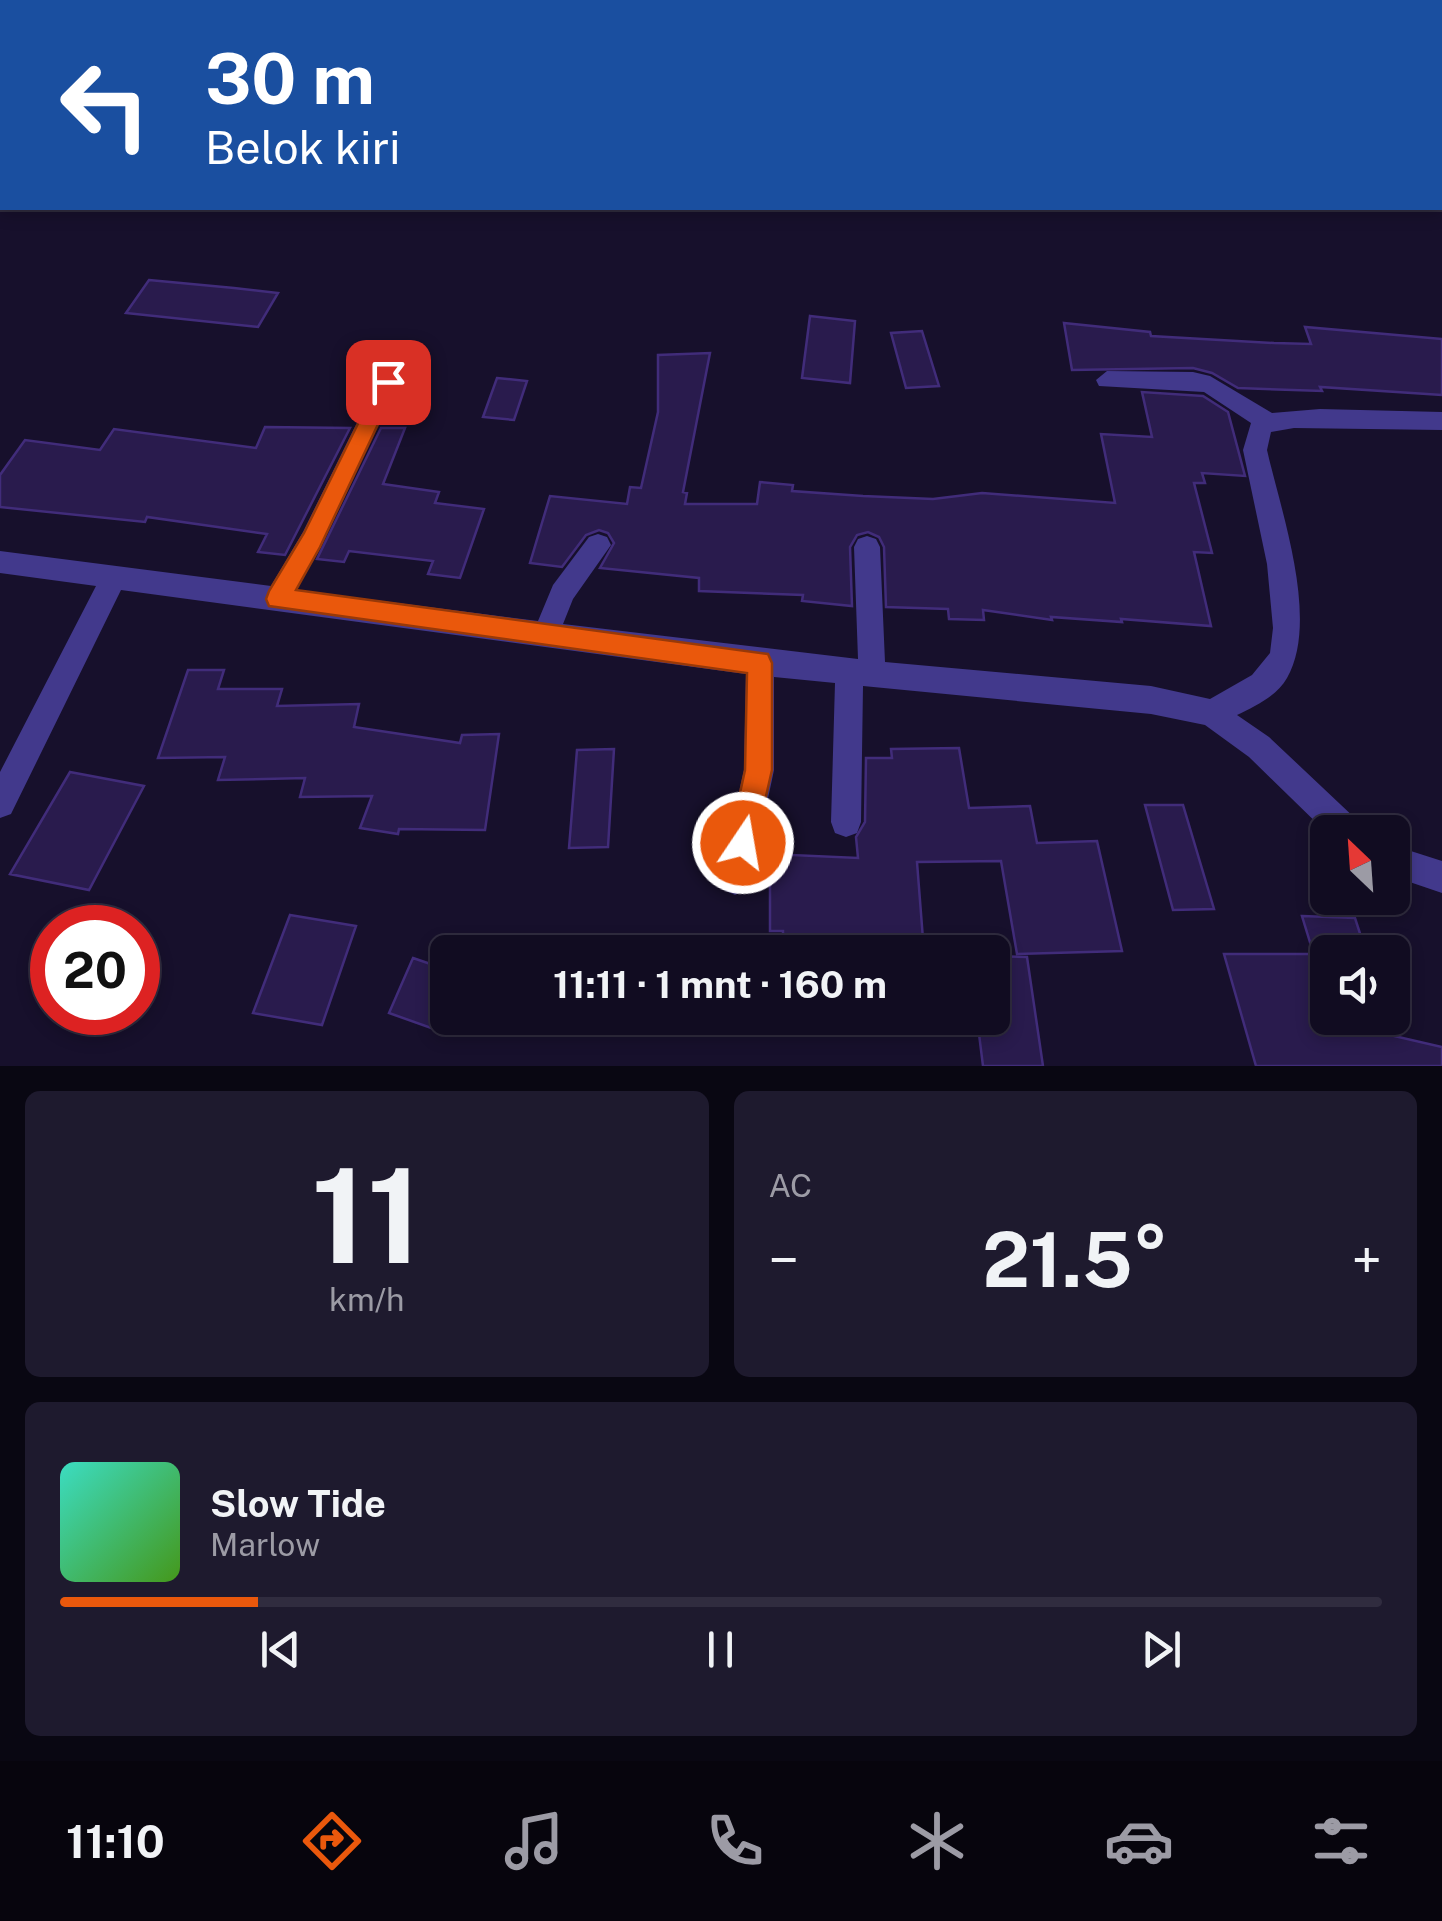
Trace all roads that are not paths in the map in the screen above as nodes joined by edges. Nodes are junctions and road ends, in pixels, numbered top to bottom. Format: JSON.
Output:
{"nodes":[{"id":1,"x":1108,"y":380,"type":"dead end"},
{"id":2,"x":388,"y":382,"type":"dead end"},
{"id":3,"x":1442,"y":421,"type":"edge"},
{"id":4,"x":1268,"y":422,"type":"junction"},
{"id":5,"x":598,"y":545,"type":"dead end"},
{"id":6,"x":867,"y":547,"type":"dead end"},
{"id":7,"x":0,"y":562,"type":"edge"},
{"id":8,"x":114,"y":577,"type":"junction"},
{"id":9,"x":278,"y":599,"type":"junction"},
{"id":10,"x":545,"y":637,"type":"junction"},
{"id":11,"x":760,"y":663,"type":"junction"},
{"id":12,"x":860,"y":672,"type":"junction"},
{"id":13,"x":1210,"y":713,"type":"junction"},
{"id":14,"x":0,"y":803,"type":"edge"},
{"id":15,"x":1329,"y":815,"type":"edge"},
{"id":16,"x":846,"y":822,"type":"dead end"},
{"id":17,"x":1410,"y":866,"type":"edge"},
{"id":18,"x":1442,"y":877,"type":"edge"},
{"id":19,"x":735,"y":879,"type":"dead end"}],
"edges":[{"from":1,"to":4,"type":"street"},
{"from":2,"to":9,"type":"street"},
{"from":3,"to":4,"type":"street"},
{"from":4,"to":13,"type":"street"},
{"from":5,"to":10,"type":"street"},
{"from":6,"to":12,"type":"street"},
{"from":7,"to":8,"type":"street"},
{"from":8,"to":9,"type":"street"},
{"from":8,"to":14,"type":"street"},
{"from":9,"to":10,"type":"street"},
{"from":10,"to":11,"type":"street"},
{"from":11,"to":12,"type":"street"},
{"from":11,"to":19,"type":"street"},
{"from":12,"to":13,"type":"street"},
{"from":12,"to":16,"type":"street"},
{"from":13,"to":15,"type":"street"},
{"from":17,"to":18,"type":"street"}]}
